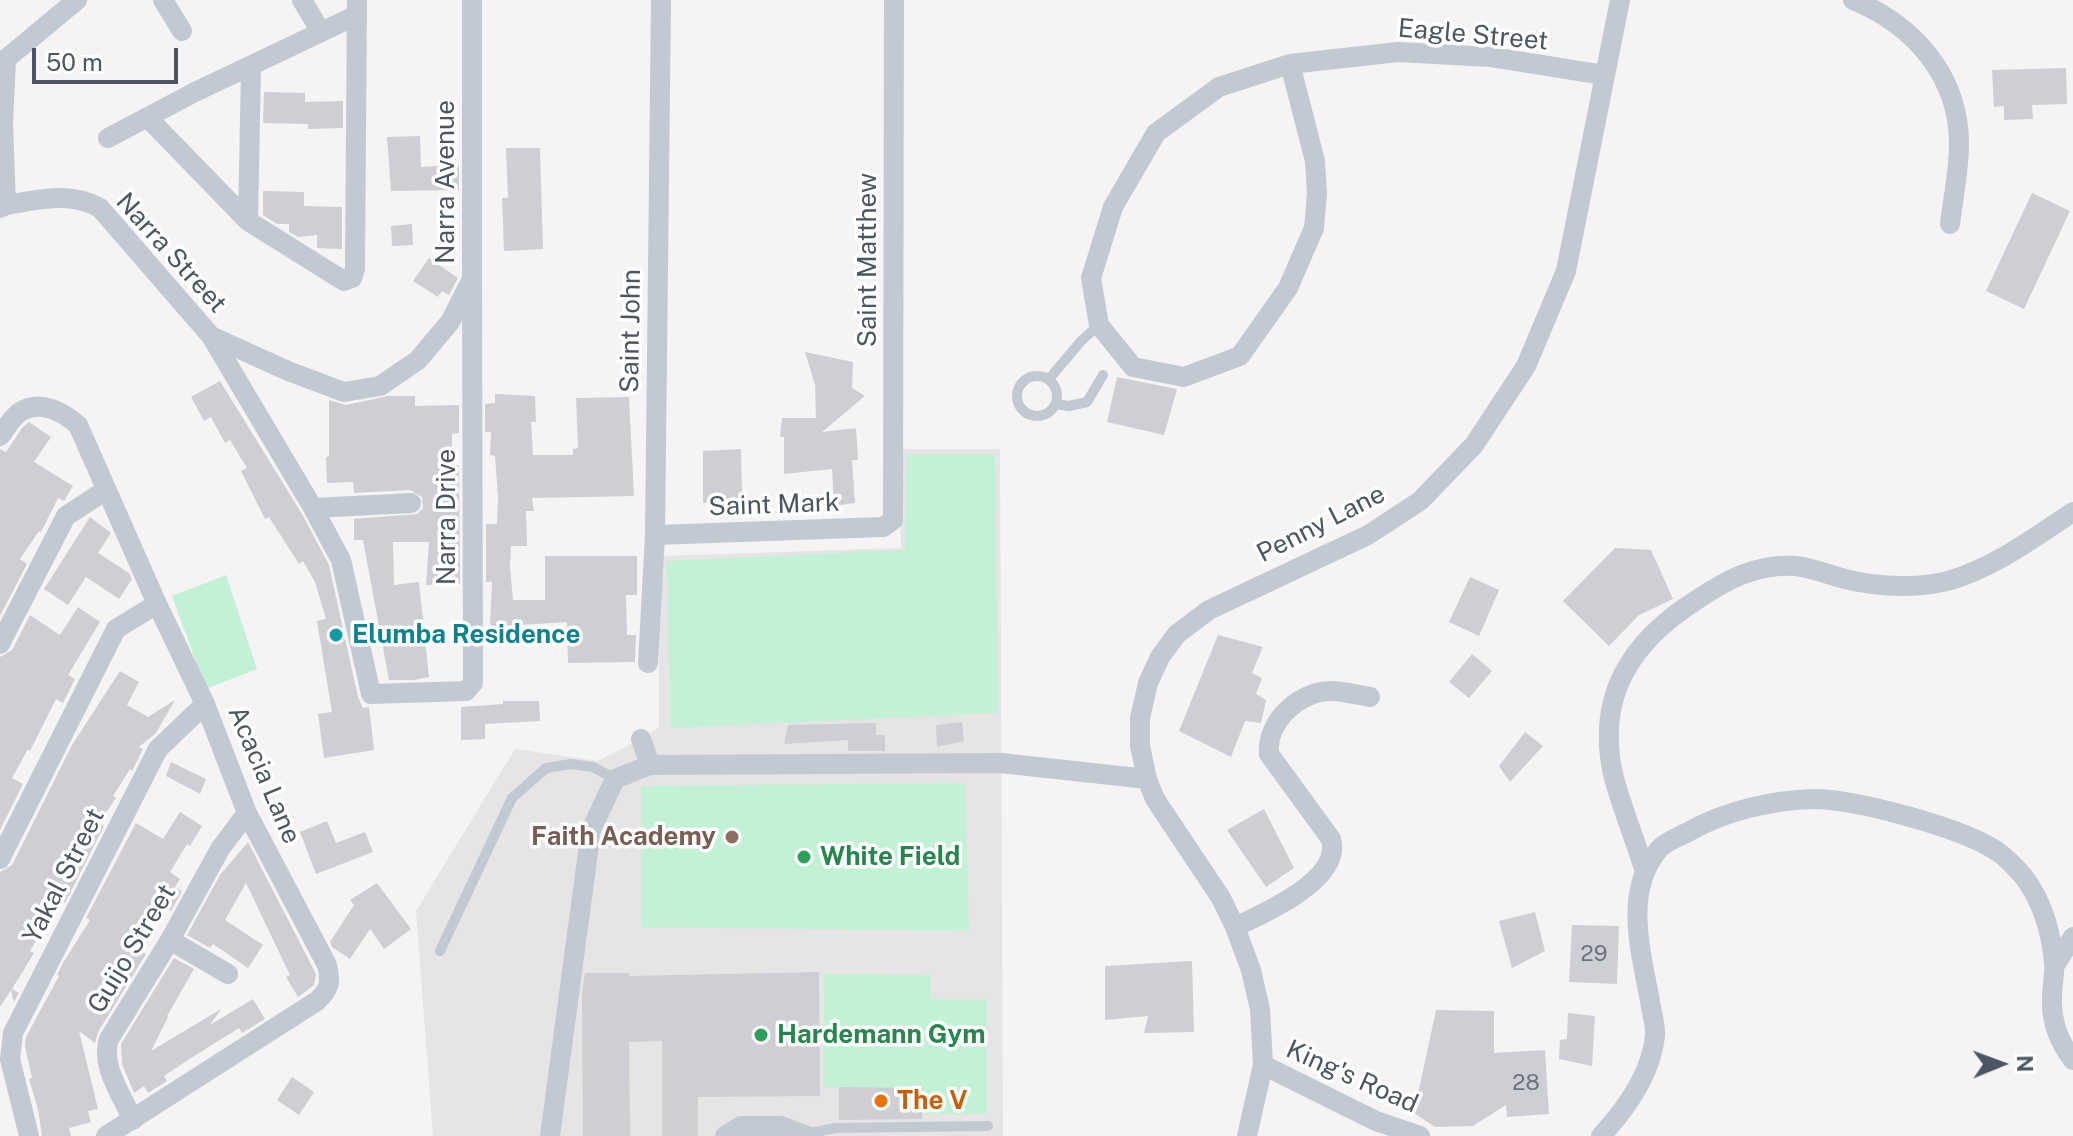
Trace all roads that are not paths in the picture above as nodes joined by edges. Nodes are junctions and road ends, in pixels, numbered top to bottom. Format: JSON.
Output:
{"nodes":[{"id":1,"x":77,"y":0,"type":"edge"},
{"id":2,"x":163,"y":0,"type":"edge"},
{"id":3,"x":302,"y":0,"type":"edge"},
{"id":4,"x":472,"y":0,"type":"edge"},
{"id":5,"x":661,"y":0,"type":"edge"},
{"id":6,"x":894,"y":0,"type":"edge"},
{"id":7,"x":1620,"y":0,"type":"edge"},
{"id":8,"x":1853,"y":0,"type":"edge"},
{"id":9,"x":357,"y":7,"type":"edge"},
{"id":10,"x":182,"y":31,"type":"dead end"},
{"id":11,"x":321,"y":32,"type":"junction"},
{"id":12,"x":3,"y":62,"type":"edge"},
{"id":13,"x":1290,"y":64,"type":"junction"},
{"id":14,"x":251,"y":66,"type":"junction"},
{"id":15,"x":1604,"y":75,"type":"junction"},
{"id":16,"x":148,"y":118,"type":"junction"},
{"id":17,"x":108,"y":138,"type":"dead end"},
{"id":18,"x":3,"y":207,"type":"edge"},
{"id":19,"x":248,"y":221,"type":"junction"},
{"id":20,"x":1950,"y":224,"type":"dead end"},
{"id":21,"x":472,"y":279,"type":"junction"},
{"id":22,"x":1099,"y":325,"type":"junction"},
{"id":23,"x":211,"y":336,"type":"junction"},
{"id":24,"x":1103,"y":375,"type":"dead end"},
{"id":25,"x":1049,"y":379,"type":"junction"},
{"id":26,"x":1056,"y":404,"type":"junction"},
{"id":27,"x":0,"y":436,"type":"edge"},
{"id":28,"x":106,"y":490,"type":"junction"},
{"id":29,"x":411,"y":503,"type":"dead end"},
{"id":30,"x":313,"y":508,"type":"junction"},
{"id":31,"x":2073,"y":512,"type":"edge"},
{"id":32,"x":893,"y":520,"type":"joint"},
{"id":33,"x":655,"y":535,"type":"junction"},
{"id":34,"x":157,"y":604,"type":"junction"},
{"id":35,"x":0,"y":644,"type":"edge"},
{"id":36,"x":648,"y":663,"type":"dead end"},
{"id":37,"x":1370,"y":697,"type":"dead end"},
{"id":38,"x":205,"y":704,"type":"junction"},
{"id":39,"x":641,"y":739,"type":"dead end"},
{"id":40,"x":650,"y":765,"type":"junction"},
{"id":41,"x":615,"y":779,"type":"junction"},
{"id":42,"x":1147,"y":779,"type":"junction"},
{"id":43,"x":247,"y":813,"type":"junction"},
{"id":44,"x":0,"y":859,"type":"edge"},
{"id":45,"x":1645,"y":872,"type":"junction"},
{"id":46,"x":1235,"y":927,"type":"junction"},
{"id":47,"x":2073,"y":937,"type":"edge"},
{"id":48,"x":170,"y":940,"type":"junction"},
{"id":49,"x":440,"y":951,"type":"dead end"},
{"id":50,"x":2055,"y":965,"type":"junction"},
{"id":51,"x":228,"y":974,"type":"dead end"},
{"id":52,"x":2073,"y":1060,"type":"edge"},
{"id":53,"x":1263,"y":1065,"type":"junction"},
{"id":54,"x":133,"y":1120,"type":"junction"},
{"id":55,"x":988,"y":1126,"type":"dead end"},
{"id":56,"x":806,"y":1135,"type":"edge"},
{"id":57,"x":29,"y":1136,"type":"edge"},
{"id":58,"x":106,"y":1136,"type":"edge"},
{"id":59,"x":550,"y":1136,"type":"edge"},
{"id":60,"x":725,"y":1136,"type":"edge"},
{"id":61,"x":1247,"y":1136,"type":"edge"},
{"id":62,"x":1420,"y":1136,"type":"edge"},
{"id":63,"x":1601,"y":1136,"type":"edge"}],
"edges":[{"from":1,"to":12,"type":"street"},
{"from":2,"to":10,"type":"street"},
{"from":3,"to":11,"type":"street"},
{"from":4,"to":21,"type":"street","name":"Narra Avenue"},
{"from":5,"to":33,"type":"street","name":"Saint John"},
{"from":6,"to":32,"type":"street","name":"Saint Matthew"},
{"from":7,"to":15,"type":"street","name":"Penny Lane"},
{"from":8,"to":20,"type":"street"},
{"from":9,"to":11,"type":"street"},
{"from":9,"to":19,"type":"street"},
{"from":11,"to":14,"type":"street"},
{"from":12,"to":18,"type":"street"},
{"from":13,"to":15,"type":"street","name":"Eagle Street"},
{"from":13,"to":22,"type":"street","name":"Eagle Street"},
{"from":13,"to":22,"type":"street","name":"Eagle Street"},
{"from":14,"to":16,"type":"street"},
{"from":14,"to":19,"type":"street"},
{"from":15,"to":42,"type":"street","name":"Penny Lane"},
{"from":16,"to":17,"type":"street"},
{"from":16,"to":19,"type":"street"},
{"from":18,"to":23,"type":"street","name":"Narra Street"},
{"from":21,"to":23,"type":"street","name":"Narra Avenue"},
{"from":21,"to":30,"type":"street","name":"Narra Drive"},
{"from":22,"to":25,"type":"lane"},
{"from":23,"to":30,"type":"street","name":"Narra Drive"},
{"from":24,"to":26,"type":"lane"},
{"from":25,"to":26,"type":"lane"},
{"from":25,"to":26,"type":"lane"},
{"from":27,"to":28,"type":"street","name":"Acacia Lane"},
{"from":28,"to":34,"type":"street","name":"Acacia Lane"},
{"from":28,"to":35,"type":"street"},
{"from":29,"to":30,"type":"street"},
{"from":31,"to":45,"type":"street"},
{"from":32,"to":33,"type":"street","name":"Saint Mark"},
{"from":33,"to":36,"type":"street","name":"Saint John"},
{"from":34,"to":38,"type":"street","name":"Acacia Lane"},
{"from":34,"to":44,"type":"street"},
{"from":37,"to":46,"type":"street"},
{"from":38,"to":43,"type":"street","name":"Acacia Lane"},
{"from":38,"to":57,"type":"street","name":"Yakal Street"},
{"from":39,"to":40,"type":"street"},
{"from":40,"to":41,"type":"street"},
{"from":40,"to":42,"type":"street"},
{"from":41,"to":49,"type":"lane"},
{"from":41,"to":59,"type":"street"},
{"from":42,"to":46,"type":"street","name":"Penny Lane"},
{"from":43,"to":48,"type":"street","name":"Guijo Street"},
{"from":43,"to":54,"type":"street","name":"Acacia Lane"},
{"from":45,"to":50,"type":"street"},
{"from":45,"to":63,"type":"street"},
{"from":46,"to":53,"type":"street","name":"Penny Lane"},
{"from":47,"to":50,"type":"street"},
{"from":48,"to":51,"type":"street"},
{"from":48,"to":54,"type":"street","name":"Guijo Street"},
{"from":50,"to":52,"type":"street"},
{"from":53,"to":61,"type":"street","name":"Penny Lane"},
{"from":53,"to":62,"type":"street","name":"King's Road"},
{"from":54,"to":58,"type":"street","name":"Acacia Lane"},
{"from":55,"to":56,"type":"lane"},
{"from":56,"to":60,"type":"street"}]}
